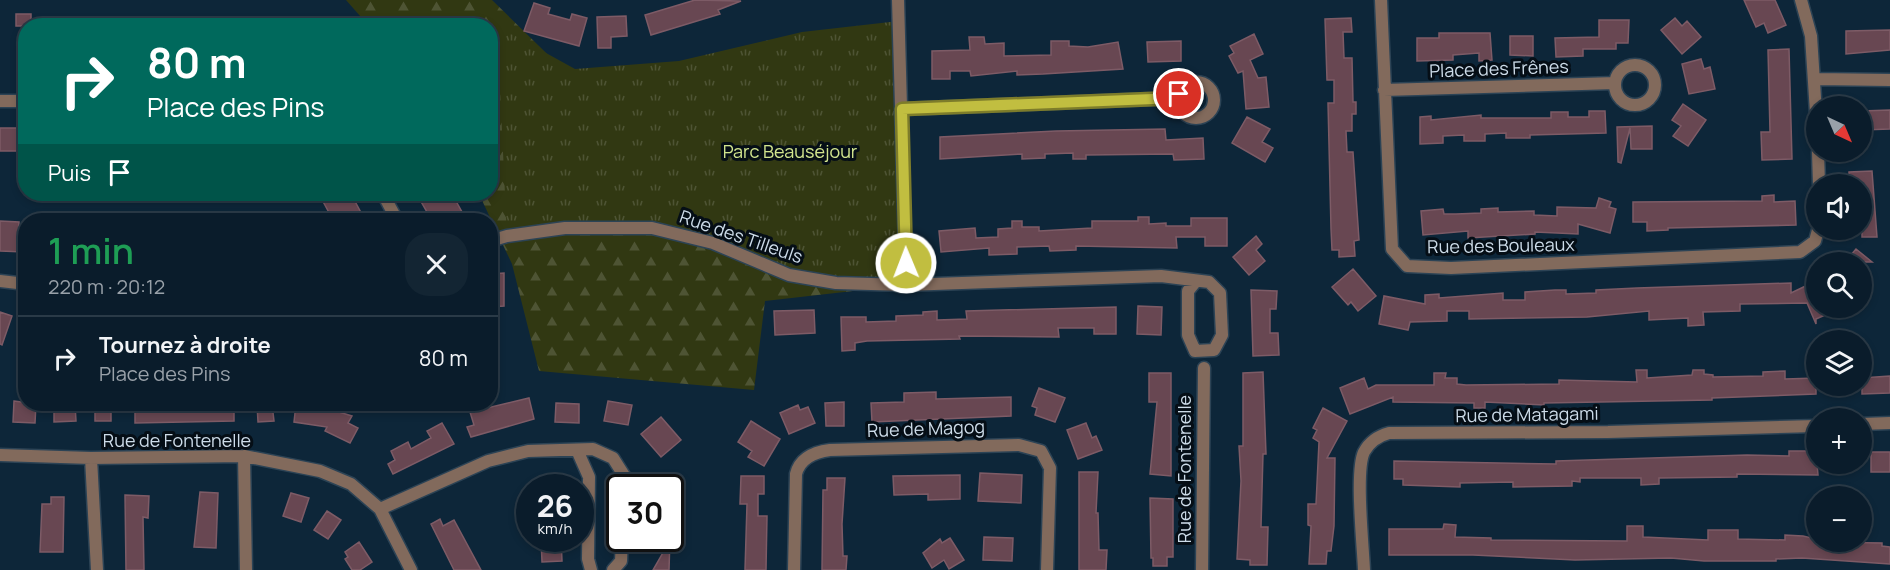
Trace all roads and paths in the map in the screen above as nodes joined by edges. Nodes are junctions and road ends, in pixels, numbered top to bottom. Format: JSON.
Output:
{"nodes":[{"id":1,"x":898,"y":0,"type":"edge"},
{"id":2,"x":1381,"y":0,"type":"edge"},
{"id":3,"x":1801,"y":0,"type":"edge"},
{"id":4,"x":1816,"y":79,"type":"junction"},
{"id":5,"x":1890,"y":80,"type":"edge"},
{"id":6,"x":1615,"y":83,"type":"dead end"},
{"id":7,"x":1384,"y":90,"type":"junction"},
{"id":8,"x":1816,"y":96,"type":"edge"},
{"id":9,"x":1178,"y":98,"type":"dead end"},
{"id":10,"x":0,"y":101,"type":"edge"},
{"id":11,"x":18,"y":101,"type":"edge"},
{"id":12,"x":902,"y":109,"type":"junction"},
{"id":13,"x":498,"y":239,"type":"edge"},
{"id":14,"x":1815,"y":240,"type":"edge"},
{"id":15,"x":0,"y":281,"type":"edge"},
{"id":16,"x":1196,"y":281,"type":"junction"},
{"id":17,"x":18,"y":283,"type":"edge"},
{"id":18,"x":906,"y":285,"type":"junction"},
{"id":19,"x":1204,"y":368,"type":"dead end"},
{"id":20,"x":1890,"y":423,"type":"edge"},
{"id":21,"x":1872,"y":424,"type":"edge"},
{"id":22,"x":1806,"y":426,"type":"edge"},
{"id":23,"x":577,"y":450,"type":"junction"},
{"id":24,"x":0,"y":455,"type":"edge"},
{"id":25,"x":244,"y":456,"type":"junction"},
{"id":26,"x":91,"y":458,"type":"junction"},
{"id":27,"x":623,"y":474,"type":"edge"},
{"id":28,"x":380,"y":509,"type":"junction"},
{"id":29,"x":621,"y":552,"type":"edge"},
{"id":30,"x":98,"y":570,"type":"edge"},
{"id":31,"x":246,"y":570,"type":"edge"},
{"id":32,"x":411,"y":570,"type":"edge"},
{"id":33,"x":591,"y":570,"type":"edge"},
{"id":34,"x":613,"y":570,"type":"edge"},
{"id":35,"x":794,"y":570,"type":"edge"},
{"id":36,"x":1047,"y":570,"type":"edge"},
{"id":37,"x":1202,"y":570,"type":"edge"},
{"id":38,"x":1364,"y":570,"type":"edge"}],
"edges":[{"from":1,"to":12,"type":"street"},
{"from":2,"to":7,"type":"street","name":"Rue des Bouleaux"},
{"from":3,"to":4,"type":"street"},
{"from":4,"to":5,"type":"street"},
{"from":4,"to":8,"type":"street"},
{"from":6,"to":7,"type":"street","name":"Place des Frênes"},
{"from":7,"to":14,"type":"street","name":"Rue des Bouleaux"},
{"from":9,"to":12,"type":"street"},
{"from":10,"to":11,"type":"street"},
{"from":12,"to":18,"type":"street"},
{"from":13,"to":18,"type":"street","name":"Rue des Tilleuls"},
{"from":15,"to":17,"type":"street"},
{"from":16,"to":16,"type":"street","name":"Rue des Tilleuls"},
{"from":16,"to":18,"type":"street","name":"Rue des Tilleuls"},
{"from":19,"to":37,"type":"street","name":"Rue de Fontenelle"},
{"from":20,"to":21,"type":"street"},
{"from":22,"to":38,"type":"street","name":"Rue de Matagami"},
{"from":23,"to":27,"type":"street"},
{"from":23,"to":28,"type":"street"},
{"from":23,"to":33,"type":"street"},
{"from":24,"to":26,"type":"street","name":"Rue de Fontenelle"},
{"from":25,"to":26,"type":"street","name":"Rue de Fontenelle"},
{"from":25,"to":28,"type":"street","name":"Rue de Fontenelle"},
{"from":25,"to":31,"type":"street"},
{"from":26,"to":30,"type":"street"},
{"from":28,"to":32,"type":"street","name":"Rue de Fontenelle"},
{"from":29,"to":34,"type":"street"},
{"from":35,"to":36,"type":"street","name":"Rue de Magog"}]}
